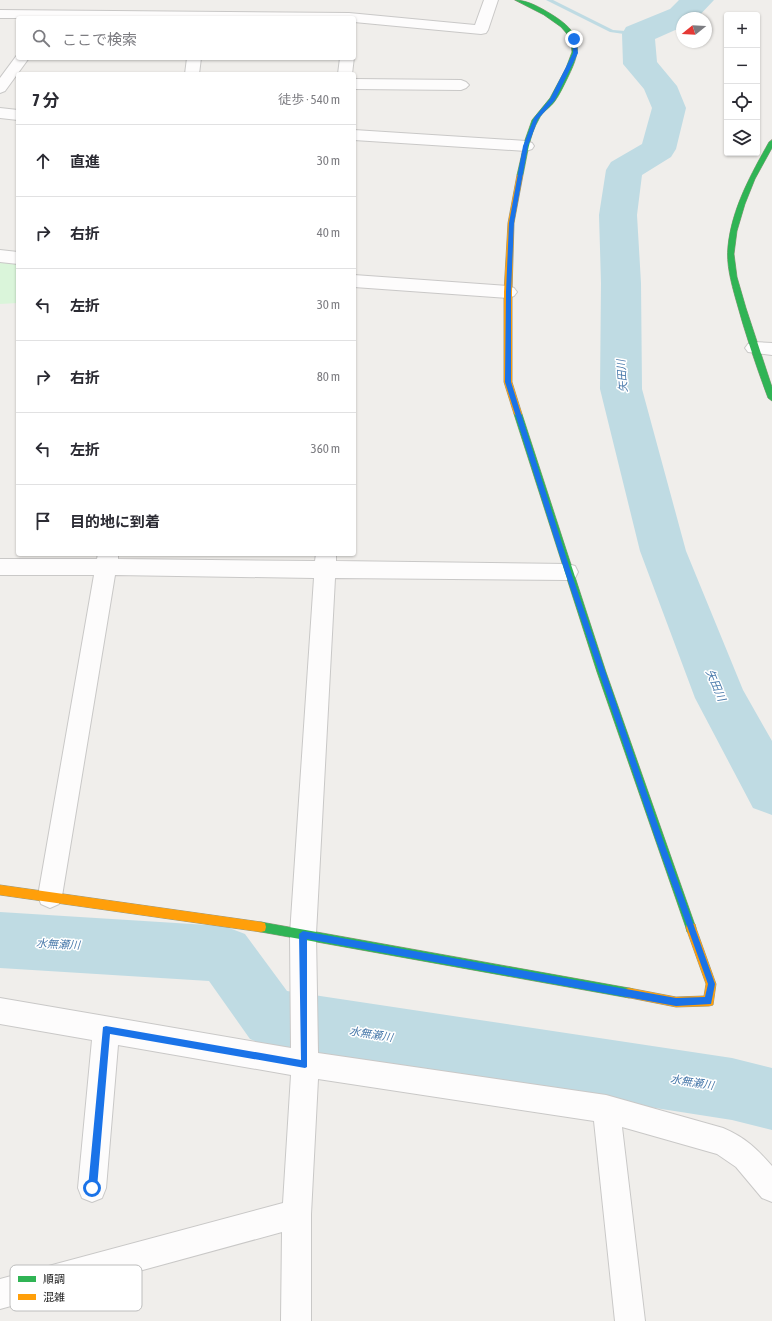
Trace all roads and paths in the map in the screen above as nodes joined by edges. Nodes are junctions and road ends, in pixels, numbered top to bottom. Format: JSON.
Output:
{"nodes":[{"id":1,"x":63,"y":0,"type":"edge"},
{"id":2,"x":491,"y":0,"type":"edge"},
{"id":3,"x":518,"y":0,"type":"edge"},
{"id":4,"x":0,"y":14,"type":"edge"},
{"id":5,"x":349,"y":14,"type":"edge"},
{"id":6,"x":36,"y":16,"type":"edge"},
{"id":7,"x":55,"y":16,"type":"edge"},
{"id":8,"x":249,"y":16,"type":"edge"},
{"id":9,"x":21,"y":60,"type":"edge"},
{"id":10,"x":194,"y":60,"type":"edge"},
{"id":11,"x":346,"y":60,"type":"edge"},
{"id":12,"x":192,"y":72,"type":"edge"},
{"id":13,"x":346,"y":72,"type":"edge"},
{"id":14,"x":356,"y":84,"type":"edge"},
{"id":15,"x":461,"y":85,"type":"dead end"},
{"id":16,"x":0,"y":88,"type":"edge"},
{"id":17,"x":0,"y":113,"type":"edge"},
{"id":18,"x":16,"y":115,"type":"edge"},
{"id":19,"x":356,"y":135,"type":"edge"},
{"id":20,"x":772,"y":144,"type":"edge"},
{"id":21,"x":526,"y":146,"type":"junction"},
{"id":22,"x":0,"y":256,"type":"edge"},
{"id":23,"x":16,"y":258,"type":"edge"},
{"id":24,"x":356,"y":282,"type":"edge"},
{"id":25,"x":508,"y":292,"type":"junction"},
{"id":26,"x":754,"y":348,"type":"junction"},
{"id":27,"x":772,"y":349,"type":"edge"},
{"id":28,"x":772,"y":398,"type":"edge"},
{"id":29,"x":107,"y":560,"type":"edge"},
{"id":30,"x":326,"y":562,"type":"edge"},
{"id":31,"x":0,"y":567,"type":"edge"},
{"id":32,"x":568,"y":572,"type":"junction"},
{"id":33,"x":0,"y":890,"type":"edge"},
{"id":34,"x":50,"y":896,"type":"junction"},
{"id":35,"x":303,"y":934,"type":"junction"},
{"id":36,"x":0,"y":1012,"type":"edge"},
{"id":37,"x":106,"y":1030,"type":"junction"},
{"id":38,"x":304,"y":1053,"type":"junction"},
{"id":39,"x":606,"y":1109,"type":"junction"},
{"id":40,"x":92,"y":1188,"type":"dead end"},
{"id":41,"x":772,"y":1188,"type":"edge"},
{"id":42,"x":297,"y":1214,"type":"junction"},
{"id":43,"x":108,"y":1265,"type":"edge"},
{"id":44,"x":10,"y":1291,"type":"edge"},
{"id":45,"x":0,"y":1294,"type":"edge"},
{"id":46,"x":296,"y":1321,"type":"edge"},
{"id":47,"x":630,"y":1321,"type":"edge"}],
"edges":[{"from":1,"to":7,"type":"street"},
{"from":2,"to":5,"type":"street"},
{"from":3,"to":21,"type":"street"},
{"from":4,"to":6,"type":"street"},
{"from":5,"to":8,"type":"street"},
{"from":9,"to":16,"type":"street"},
{"from":10,"to":12,"type":"street"},
{"from":11,"to":13,"type":"street"},
{"from":14,"to":15,"type":"street"},
{"from":17,"to":18,"type":"street"},
{"from":19,"to":21,"type":"street"},
{"from":20,"to":26,"type":"street"},
{"from":21,"to":25,"type":"street"},
{"from":22,"to":23,"type":"street"},
{"from":24,"to":25,"type":"street"},
{"from":25,"to":32,"type":"street"},
{"from":26,"to":27,"type":"street"},
{"from":26,"to":28,"type":"street"},
{"from":29,"to":30,"type":"street"},
{"from":29,"to":31,"type":"street"},
{"from":29,"to":34,"type":"street"},
{"from":30,"to":32,"type":"street"},
{"from":30,"to":35,"type":"street"},
{"from":32,"to":35,"type":"street"},
{"from":33,"to":34,"type":"street"},
{"from":34,"to":35,"type":"street"},
{"from":35,"to":38,"type":"street"},
{"from":36,"to":37,"type":"street"},
{"from":37,"to":38,"type":"street"},
{"from":37,"to":40,"type":"street"},
{"from":38,"to":39,"type":"street"},
{"from":38,"to":42,"type":"street"},
{"from":39,"to":41,"type":"street"},
{"from":39,"to":47,"type":"street"},
{"from":42,"to":43,"type":"street"},
{"from":42,"to":46,"type":"street"},
{"from":44,"to":45,"type":"street"}]}
